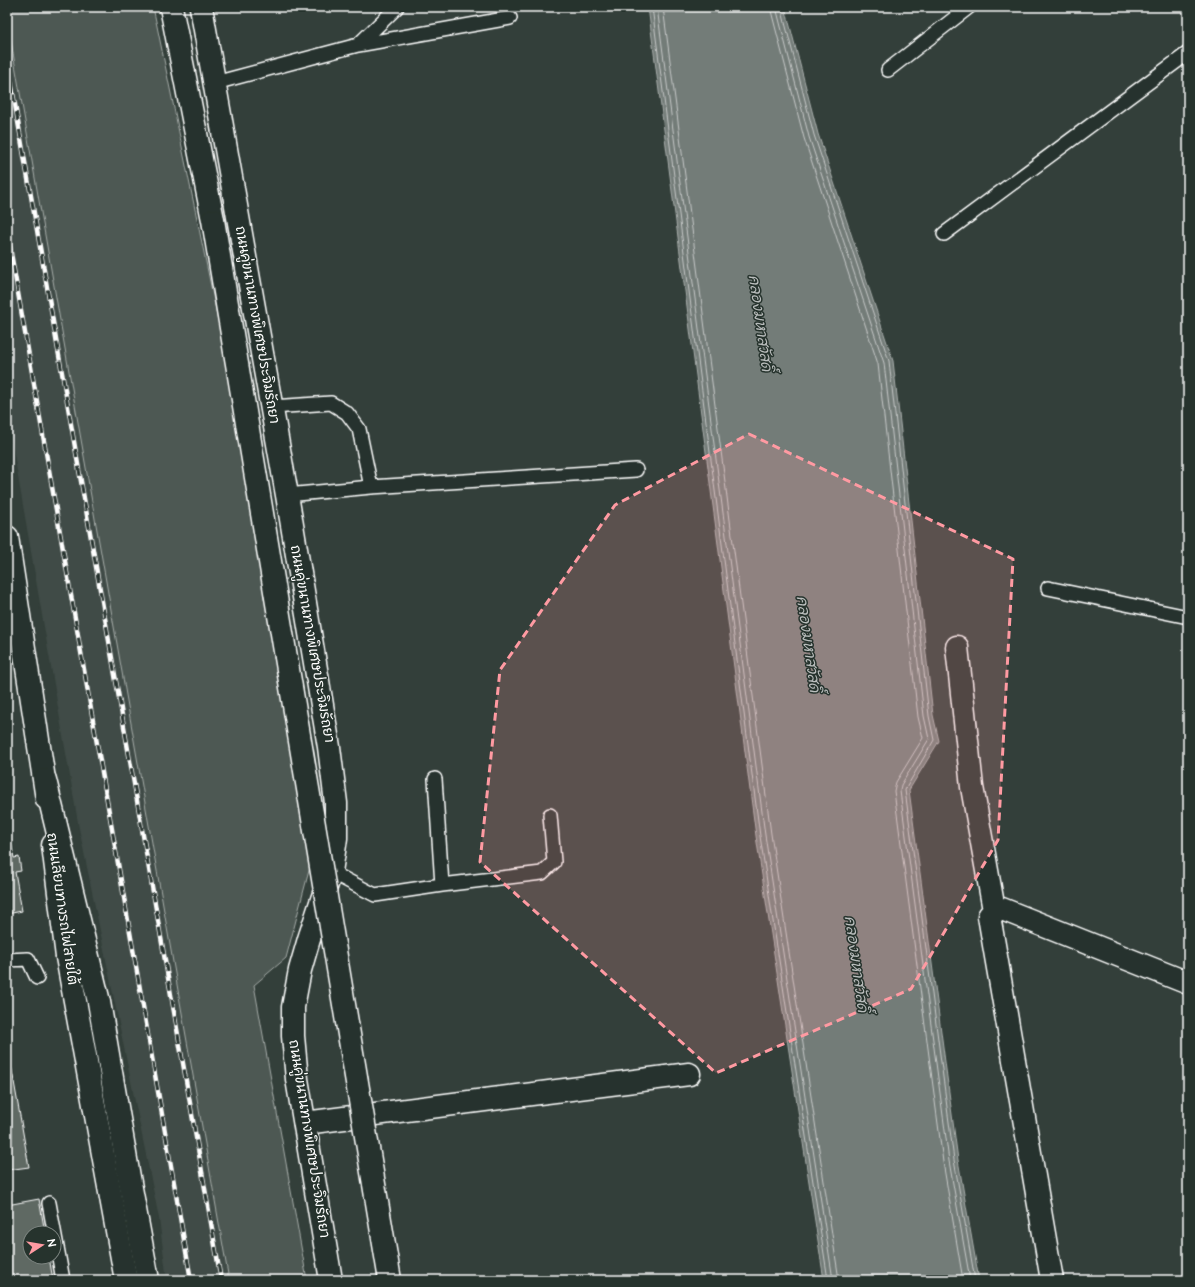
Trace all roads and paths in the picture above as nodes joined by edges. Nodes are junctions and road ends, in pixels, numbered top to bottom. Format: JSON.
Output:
{"nodes":[{"id":1,"x":171,"y":7,"type":"edge"},
{"id":2,"x":201,"y":7,"type":"edge"},
{"id":3,"x":397,"y":7,"type":"edge"},
{"id":4,"x":969,"y":7,"type":"edge"},
{"id":5,"x":510,"y":18,"type":"dead end"},
{"id":6,"x":358,"y":45,"type":"junction"},
{"id":7,"x":1188,"y":53,"type":"edge"},
{"id":8,"x":888,"y":70,"type":"dead end"},
{"id":9,"x":215,"y":83,"type":"junction"},
{"id":10,"x":944,"y":234,"type":"dead end"},
{"id":11,"x":272,"y":407,"type":"junction"},
{"id":12,"x":636,"y":470,"type":"dead end"},
{"id":13,"x":371,"y":487,"type":"junction"},
{"id":14,"x":287,"y":495,"type":"junction"},
{"id":15,"x":7,"y":537,"type":"edge"},
{"id":16,"x":1048,"y":588,"type":"dead end"},
{"id":17,"x":1188,"y":617,"type":"edge"},
{"id":18,"x":957,"y":647,"type":"dead end"},
{"id":19,"x":435,"y":779,"type":"dead end"},
{"id":20,"x":45,"y":780,"type":"junction"},
{"id":21,"x":550,"y":815,"type":"dead end"},
{"id":22,"x":331,"y":872,"type":"junction"},
{"id":23,"x":442,"y":885,"type":"junction"},
{"id":24,"x":994,"y":910,"type":"junction"},
{"id":25,"x":7,"y":960,"type":"edge"},
{"id":26,"x":37,"y":978,"type":"dead end"},
{"id":27,"x":1188,"y":984,"type":"edge"},
{"id":28,"x":689,"y":1074,"type":"dead end"},
{"id":29,"x":305,"y":1123,"type":"junction"},
{"id":30,"x":49,"y":1203,"type":"dead end"},
{"id":31,"x":63,"y":1280,"type":"edge"},
{"id":32,"x":126,"y":1280,"type":"edge"},
{"id":33,"x":148,"y":1280,"type":"edge"},
{"id":34,"x":331,"y":1280,"type":"edge"},
{"id":35,"x":390,"y":1280,"type":"edge"},
{"id":36,"x":1052,"y":1280,"type":"edge"}],
"edges":[{"from":1,"to":35,"type":"main road","bridge":true},
{"from":2,"to":9,"type":"main road","name":"ถนนคู่ขนานทางพิเศษประจิมรัถยา"},
{"from":3,"to":6,"type":"lane"},
{"from":4,"to":8,"type":"lane"},
{"from":5,"to":6,"type":"lane"},
{"from":6,"to":9,"type":"lane"},
{"from":7,"to":10,"type":"lane"},
{"from":9,"to":11,"type":"main road","name":"ถนนคู่ขนานทางพิเศษประจิมรัถยา"},
{"from":11,"to":13,"type":"lane"},
{"from":11,"to":14,"type":"main road","name":"ถนนคู่ขนานทางพิเศษประจิมรัถยา"},
{"from":12,"to":13,"type":"lane"},
{"from":13,"to":14,"type":"lane"},
{"from":14,"to":22,"type":"main road","name":"ถนนคู่ขนานทางพิเศษประจิมรัถยา"},
{"from":15,"to":20,"type":"main road","name":"ถนนเลียบทางรถไฟสายใต้"},
{"from":16,"to":17,"type":"lane"},
{"from":18,"to":24,"type":"main road"},
{"from":19,"to":23,"type":"lane"},
{"from":20,"to":32,"type":"main road","name":"ถนนเลียบทางรถไฟสายใต้"},
{"from":20,"to":33,"type":"main road"},
{"from":21,"to":23,"type":"lane"},
{"from":22,"to":23,"type":"lane"},
{"from":22,"to":29,"type":"main road","name":"ถนนคู่ขนานทางพิเศษประจิมรัถยา"},
{"from":24,"to":27,"type":"main road"},
{"from":24,"to":36,"type":"main road"},
{"from":25,"to":26,"type":"lane"},
{"from":28,"to":29,"type":"main road"},
{"from":29,"to":34,"type":"main road","name":"ถนนคู่ขนานทางพิเศษประจิมรัถยา"},
{"from":30,"to":31,"type":"lane"}]}
